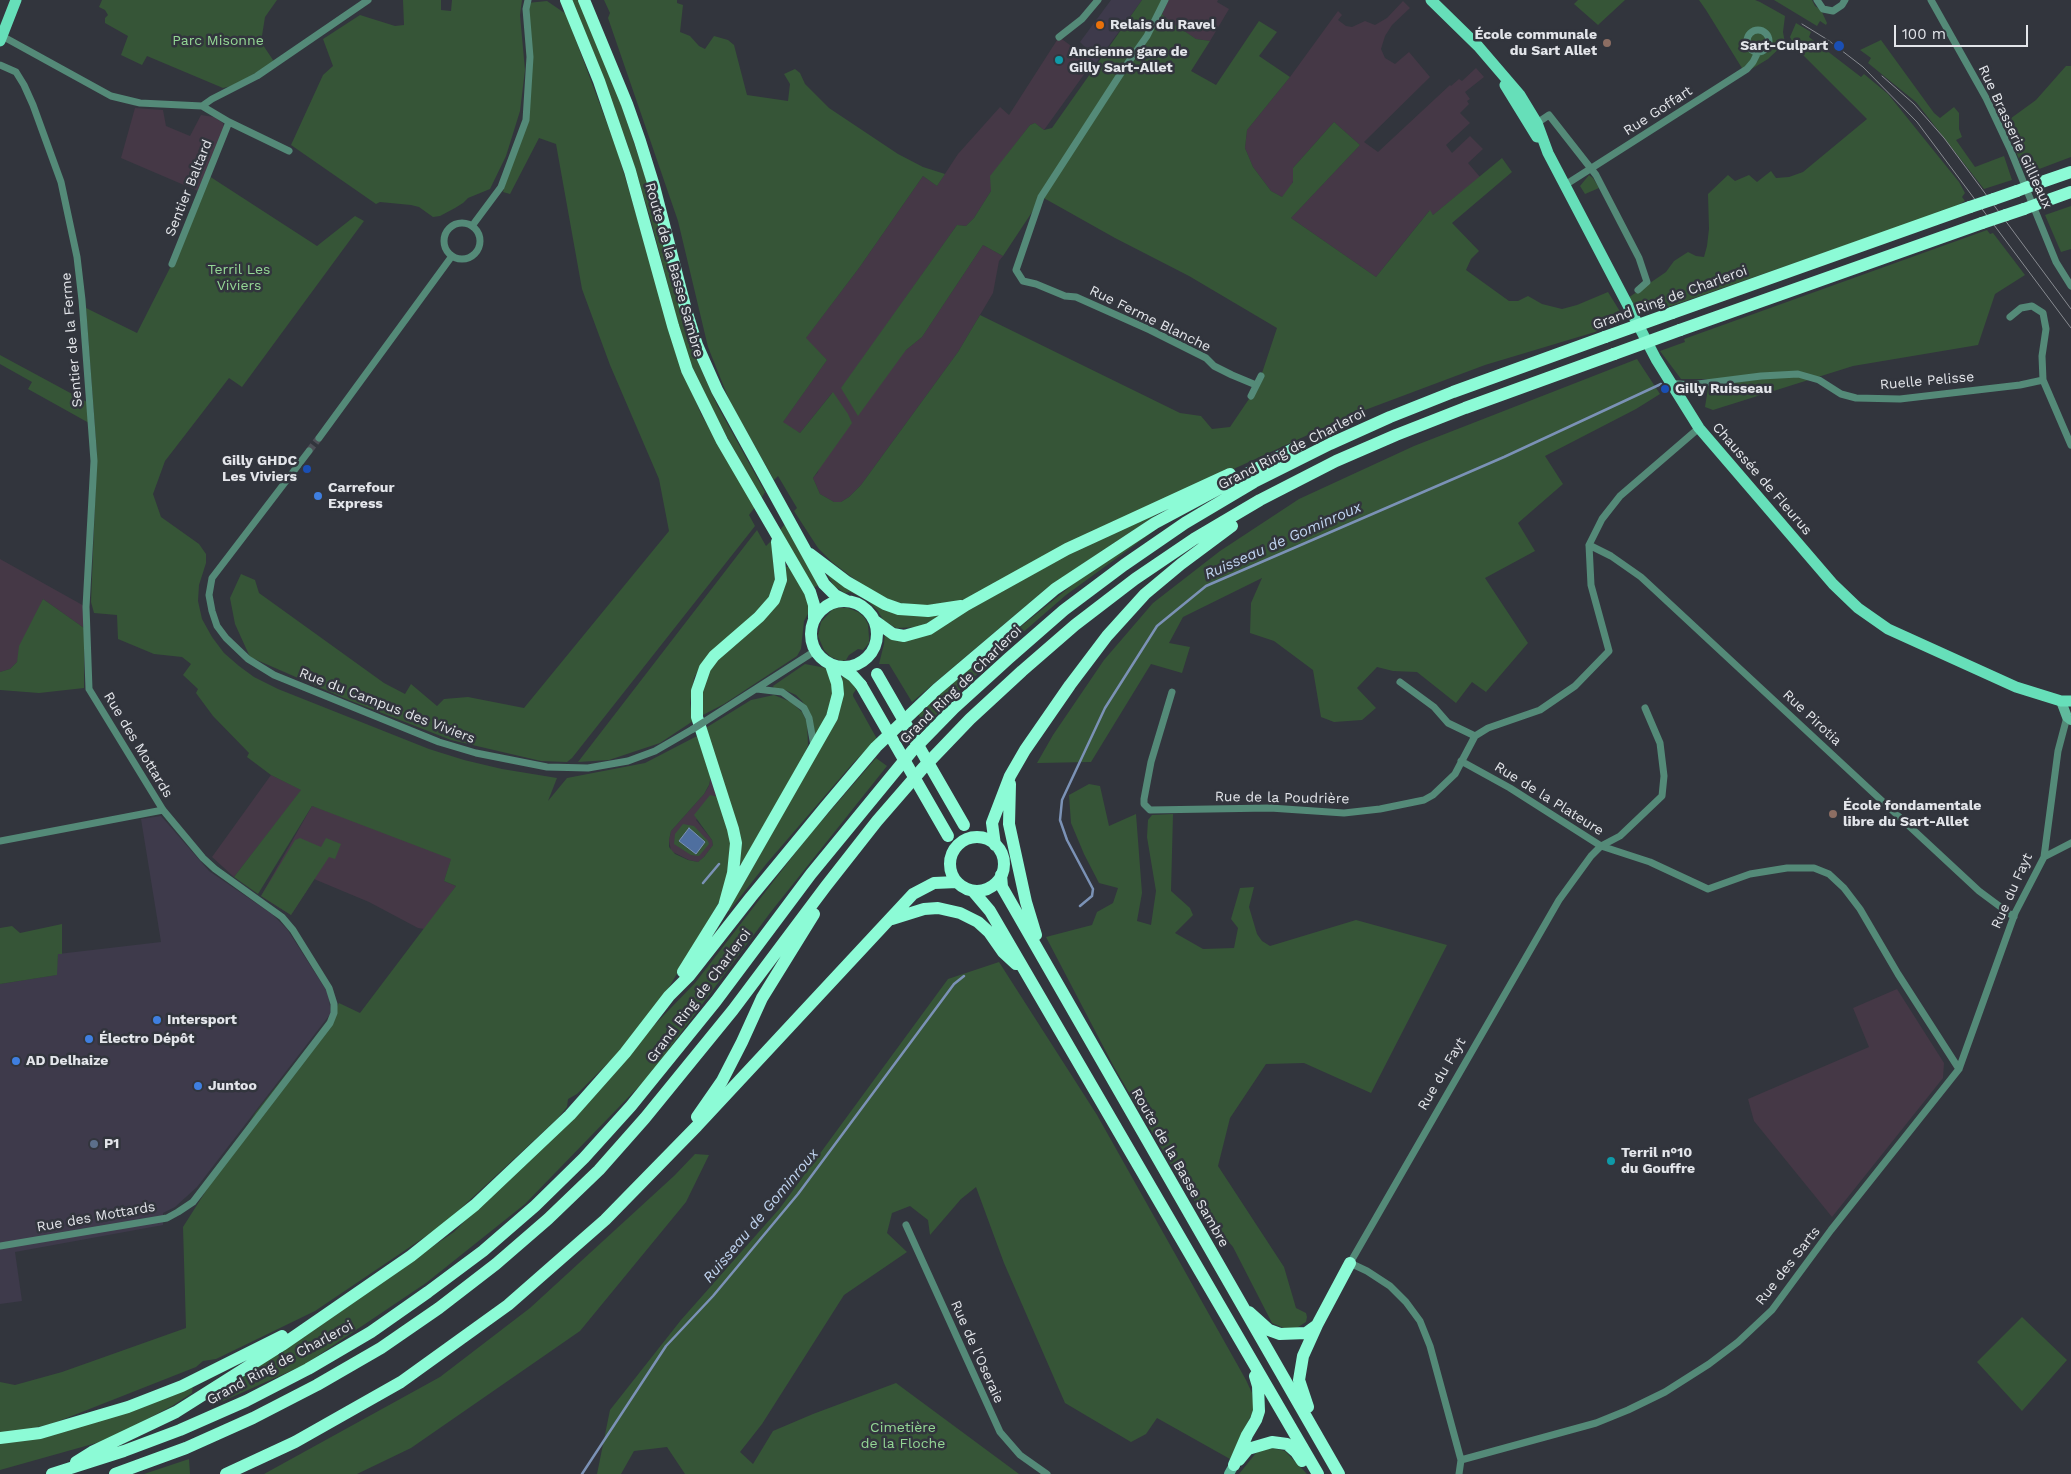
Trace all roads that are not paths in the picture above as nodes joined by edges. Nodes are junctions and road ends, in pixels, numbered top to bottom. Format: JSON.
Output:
{"nodes":[{"id":1,"x":16,"y":0,"type":"edge"},
{"id":2,"x":368,"y":0,"type":"edge"},
{"id":3,"x":528,"y":0,"type":"edge"},
{"id":4,"x":566,"y":0,"type":"edge"},
{"id":5,"x":584,"y":0,"type":"edge"},
{"id":6,"x":1098,"y":0,"type":"edge"},
{"id":7,"x":1166,"y":0,"type":"edge"},
{"id":8,"x":1431,"y":0,"type":"edge"},
{"id":9,"x":1817,"y":0,"type":"edge"},
{"id":10,"x":1845,"y":0,"type":"edge"},
{"id":11,"x":1931,"y":0,"type":"edge"},
{"id":12,"x":1059,"y":37,"type":"dead end"},
{"id":13,"x":1,"y":39,"type":"edge"},
{"id":14,"x":1758,"y":52,"type":"dead end"},
{"id":15,"x":0,"y":65,"type":"edge"},
{"id":16,"x":1494,"y":66,"type":"junction"},
{"id":17,"x":202,"y":106,"type":"junction"},
{"id":18,"x":228,"y":122,"type":"junction"},
{"id":19,"x":1536,"y":123,"type":"junction"},
{"id":20,"x":289,"y":151,"type":"dead end"},
{"id":21,"x":1548,"y":153,"type":"junction"},
{"id":22,"x":1591,"y":169,"type":"junction"},
{"id":23,"x":2071,"y":172,"type":"edge"},
{"id":24,"x":1565,"y":185,"type":"junction"},
{"id":25,"x":2071,"y":192,"type":"edge"},
{"id":26,"x":472,"y":226,"type":"junction"},
{"id":27,"x":452,"y":256,"type":"junction"},
{"id":28,"x":172,"y":264,"type":"dead end"},
{"id":29,"x":2071,"y":286,"type":"edge"},
{"id":30,"x":1638,"y":290,"type":"dead end"},
{"id":31,"x":2010,"y":317,"type":"dead end"},
{"id":32,"x":1261,"y":376,"type":"dead end"},
{"id":33,"x":2043,"y":380,"type":"junction"},
{"id":34,"x":1670,"y":383,"type":"junction"},
{"id":35,"x":1256,"y":385,"type":"junction"},
{"id":36,"x":1251,"y":396,"type":"dead end"},
{"id":37,"x":1699,"y":428,"type":"junction"},
{"id":38,"x":319,"y":438,"type":"tunnel mouth"},
{"id":39,"x":1330,"y":444,"type":"junction"},
{"id":40,"x":2071,"y":445,"type":"edge"},
{"id":41,"x":1296,"y":447,"type":"junction"},
{"id":42,"x":309,"y":451,"type":"tunnel mouth"},
{"id":43,"x":1260,"y":500,"type":"junction"},
{"id":44,"x":776,"y":534,"type":"junction"},
{"id":45,"x":1589,"y":545,"type":"junction"},
{"id":46,"x":805,"y":550,"type":"junction"},
{"id":47,"x":847,"y":600,"type":"junction"},
{"id":48,"x":966,"y":605,"type":"junction"},
{"id":49,"x":814,"y":618,"type":"junction"},
{"id":50,"x":875,"y":621,"type":"junction"},
{"id":51,"x":88,"y":634,"type":"joint"},
{"id":52,"x":815,"y":651,"type":"junction"},
{"id":53,"x":872,"y":653,"type":"junction"},
{"id":54,"x":836,"y":666,"type":"junction"},
{"id":55,"x":1400,"y":682,"type":"dead end"},
{"id":56,"x":757,"y":689,"type":"junction"},
{"id":57,"x":1172,"y":692,"type":"dead end"},
{"id":58,"x":2066,"y":701,"type":"edge"},
{"id":59,"x":1645,"y":708,"type":"dead end"},
{"id":60,"x":2069,"y":719,"type":"edge"},
{"id":61,"x":1475,"y":736,"type":"junction"},
{"id":62,"x":814,"y":747,"type":"junction"},
{"id":63,"x":1461,"y":761,"type":"junction"},
{"id":64,"x":1010,"y":776,"type":"junction"},
{"id":65,"x":163,"y":810,"type":"junction"},
{"id":66,"x":978,"y":837,"type":"junction"},
{"id":67,"x":0,"y":841,"type":"edge"},
{"id":68,"x":2071,"y":843,"type":"edge"},
{"id":69,"x":995,"y":845,"type":"junction"},
{"id":70,"x":1601,"y":846,"type":"junction"},
{"id":71,"x":952,"y":852,"type":"junction"},
{"id":72,"x":2044,"y":857,"type":"junction"},
{"id":73,"x":1001,"y":875,"type":"junction"},
{"id":74,"x":957,"y":882,"type":"junction"},
{"id":75,"x":826,"y":886,"type":"junction"},
{"id":76,"x":973,"y":891,"type":"junction"},
{"id":77,"x":724,"y":906,"type":"junction"},
{"id":78,"x":2014,"y":917,"type":"junction"},
{"id":79,"x":890,"y":920,"type":"junction"},
{"id":80,"x":1042,"y":956,"type":"junction"},
{"id":81,"x":1026,"y":972,"type":"junction"},
{"id":82,"x":669,"y":996,"type":"junction"},
{"id":83,"x":1959,"y":1069,"type":"junction"},
{"id":84,"x":676,"y":1148,"type":"junction"},
{"id":85,"x":906,"y":1225,"type":"dead end"},
{"id":86,"x":0,"y":1246,"type":"edge"},
{"id":87,"x":1350,"y":1263,"type":"junction"},
{"id":88,"x":1241,"y":1306,"type":"junction"},
{"id":89,"x":314,"y":1321,"type":"junction"},
{"id":90,"x":1316,"y":1325,"type":"junction"},
{"id":91,"x":1256,"y":1369,"type":"junction"},
{"id":92,"x":0,"y":1438,"type":"edge"},
{"id":93,"x":1328,"y":1455,"type":"junction"},
{"id":94,"x":1461,"y":1460,"type":"junction"},
{"id":95,"x":1231,"y":1470,"type":"edge"},
{"id":96,"x":55,"y":1473,"type":"edge"},
{"id":97,"x":227,"y":1473,"type":"edge"},
{"id":98,"x":115,"y":1474,"type":"edge"},
{"id":99,"x":1047,"y":1474,"type":"edge"},
{"id":100,"x":1313,"y":1474,"type":"edge"},
{"id":101,"x":1318,"y":1474,"type":"edge"},
{"id":102,"x":1339,"y":1474,"type":"edge"},
{"id":103,"x":1460,"y":1474,"type":"edge"}],
"edges":[{"from":1,"to":13,"type":"main road"},
{"from":2,"to":17,"type":"street"},
{"from":3,"to":26,"type":"street"},
{"from":4,"to":44,"type":"highway","name":"Route de la Basse Sambre"},
{"from":5,"to":46,"type":"highway","name":"Route de la Basse Sambre"},
{"from":6,"to":12,"type":"street"},
{"from":7,"to":35,"type":"street","name":"Rue Ferme Blanche"},
{"from":8,"to":16,"type":"main road","name":"Chaussée de Fleurus"},
{"from":9,"to":10,"type":"street"},
{"from":11,"to":29,"type":"street","name":"Rue Brasserie Gillieaux"},
{"from":13,"to":17,"type":"street"},
{"from":14,"to":22,"type":"street","name":"Rue Goffart"},
{"from":15,"to":51,"type":"street","name":"Sentier de la Ferme"},
{"from":16,"to":19,"type":"main road","name":"Chaussée de Fleurus"},
{"from":16,"to":21,"type":"main road","name":"Chaussée de Fleurus"},
{"from":17,"to":18,"type":"street"},
{"from":18,"to":20,"type":"street"},
{"from":18,"to":28,"type":"street","name":"Sentier Baltard"},
{"from":19,"to":21,"type":"main road","name":"Chaussée de Fleurus"},
{"from":19,"to":22,"type":"street"},
{"from":21,"to":24,"type":"main road","name":"Chaussée de Fleurus"},
{"from":22,"to":24,"type":"street","name":"Rue Goffart"},
{"from":22,"to":30,"type":"street"},
{"from":23,"to":39,"type":"highway","name":"Grand Ring de Charleroi","bridge":true},
{"from":24,"to":34,"type":"main road","name":"Chaussée de Fleurus"},
{"from":25,"to":43,"type":"highway","bridge":true},
{"from":26,"to":27,"type":"street"},
{"from":26,"to":27,"type":"street"},
{"from":27,"to":38,"type":"street"},
{"from":31,"to":33,"type":"street"},
{"from":32,"to":35,"type":"street"},
{"from":33,"to":34,"type":"street","name":"Ruelle Pelisse"},
{"from":33,"to":40,"type":"street"},
{"from":34,"to":37,"type":"main road","name":"Chaussée de Fleurus"},
{"from":35,"to":36,"type":"street"},
{"from":37,"to":45,"type":"street"},
{"from":37,"to":58,"type":"main road","name":"Chaussée de Fleurus"},
{"from":39,"to":41,"type":"highway"},
{"from":39,"to":96,"type":"highway","name":"Grand Ring de Charleroi"},
{"from":41,"to":48,"type":"highway"},
{"from":41,"to":82,"type":"highway"},
{"from":42,"to":56,"type":"street","name":"Rue du Campus des Viviers","bridge":true},
{"from":43,"to":64,"type":"highway"},
{"from":43,"to":75,"type":"highway"},
{"from":44,"to":49,"type":"highway","name":"Route de la Basse Sambre"},
{"from":44,"to":77,"type":"highway"},
{"from":45,"to":61,"type":"street"},
{"from":45,"to":78,"type":"street","name":"Rue Pirotia"},
{"from":46,"to":47,"type":"highway","name":"Route de la Basse Sambre"},
{"from":46,"to":48,"type":"highway"},
{"from":47,"to":49,"type":"highway"},
{"from":47,"to":50,"type":"highway"},
{"from":48,"to":50,"type":"highway"},
{"from":49,"to":52,"type":"highway"},
{"from":50,"to":53,"type":"highway"},
{"from":51,"to":65,"type":"street","name":"Rue des Mottards"},
{"from":52,"to":54,"type":"highway"},
{"from":52,"to":56,"type":"street","name":"Rue du Campus des Viviers"},
{"from":53,"to":54,"type":"highway"},
{"from":53,"to":66,"type":"highway","bridge":true},
{"from":54,"to":62,"type":"highway"},
{"from":54,"to":71,"type":"highway","bridge":true},
{"from":55,"to":61,"type":"street"},
{"from":56,"to":62,"type":"street"},
{"from":57,"to":63,"type":"street","name":"Rue de la Poudrière"},
{"from":58,"to":60,"type":"street"},
{"from":59,"to":70,"type":"street","name":"Rue du Fayt"},
{"from":60,"to":72,"type":"street","name":"Rue du Fayt"},
{"from":61,"to":63,"type":"street","name":"Rue de la Poudrière"},
{"from":62,"to":77,"type":"highway"},
{"from":63,"to":70,"type":"street","name":"Rue de la Plateure"},
{"from":64,"to":69,"type":"highway"},
{"from":64,"to":80,"type":"highway"},
{"from":65,"to":67,"type":"street","name":"Rue des Mottards"},
{"from":65,"to":86,"type":"street","name":"Rue des Mottards"},
{"from":66,"to":69,"type":"highway"},
{"from":66,"to":71,"type":"highway"},
{"from":68,"to":72,"type":"street"},
{"from":69,"to":73,"type":"highway"},
{"from":70,"to":83,"type":"street","name":"Rue de la Plateure"},
{"from":70,"to":87,"type":"street","name":"Rue du Fayt"},
{"from":71,"to":74,"type":"highway"},
{"from":72,"to":78,"type":"street","name":"Rue du Fayt"},
{"from":73,"to":76,"type":"highway"},
{"from":73,"to":80,"type":"highway","name":"Route de la Basse Sambre"},
{"from":74,"to":76,"type":"highway"},
{"from":74,"to":79,"type":"highway"},
{"from":75,"to":84,"type":"highway"},
{"from":75,"to":98,"type":"highway"},
{"from":76,"to":81,"type":"highway"},
{"from":77,"to":82,"type":"highway"},
{"from":78,"to":83,"type":"street","name":"Rue du Fayt"},
{"from":79,"to":81,"type":"highway"},
{"from":79,"to":84,"type":"highway"},
{"from":80,"to":88,"type":"highway","name":"Route de la Basse Sambre"},
{"from":81,"to":91,"type":"highway"},
{"from":82,"to":89,"type":"highway"},
{"from":83,"to":94,"type":"street","name":"Rue des Sarts"},
{"from":84,"to":97,"type":"highway"},
{"from":85,"to":99,"type":"street","name":"Rue de l'Oseraie"},
{"from":87,"to":90,"type":"highway"},
{"from":87,"to":94,"type":"street"},
{"from":88,"to":90,"type":"highway"},
{"from":88,"to":93,"type":"highway","name":"Route de la Basse Sambre"},
{"from":89,"to":92,"type":"highway"},
{"from":89,"to":96,"type":"highway"},
{"from":90,"to":93,"type":"highway"},
{"from":91,"to":95,"type":"highway"},
{"from":91,"to":101,"type":"highway"},
{"from":93,"to":102,"type":"highway","name":"Route de la Basse Sambre"},
{"from":94,"to":103,"type":"street"},
{"from":95,"to":100,"type":"highway"}]}
